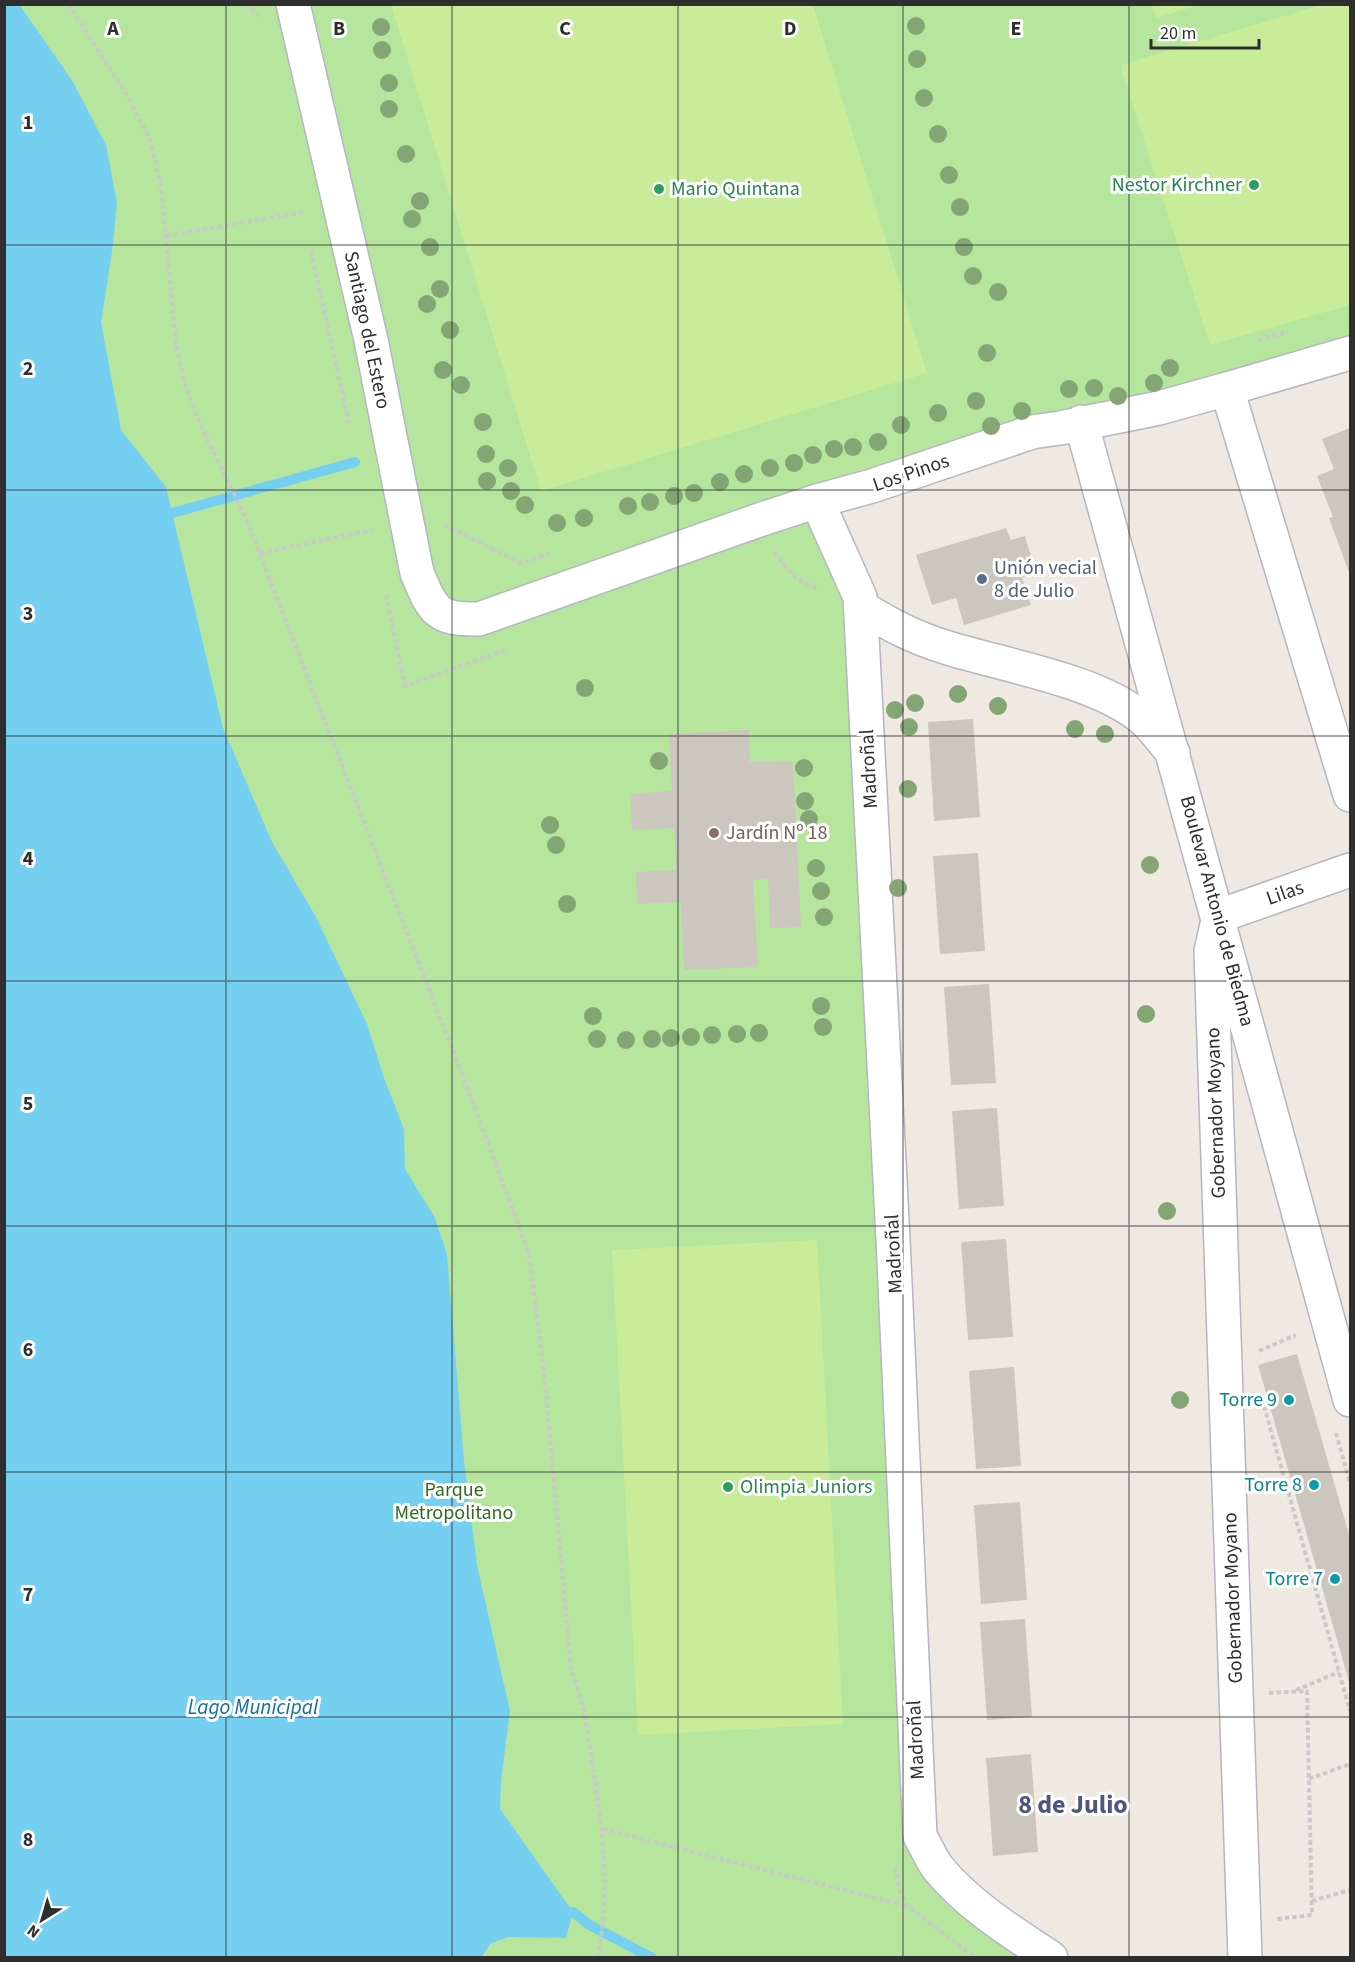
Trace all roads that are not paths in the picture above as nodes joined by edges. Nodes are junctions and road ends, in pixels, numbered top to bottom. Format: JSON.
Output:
{"nodes":[{"id":1,"x":293,"y":4,"type":"edge"},
{"id":2,"x":1350,"y":352,"type":"edge"},
{"id":3,"x":1227,"y":389,"type":"junction"},
{"id":4,"x":1082,"y":422,"type":"junction"},
{"id":5,"x":817,"y":501,"type":"junction"},
{"id":6,"x":861,"y":607,"type":"junction"},
{"id":7,"x":479,"y":619,"type":"joint"},
{"id":8,"x":1173,"y":753,"type":"junction"},
{"id":9,"x":1350,"y":795,"type":"edge"},
{"id":10,"x":1350,"y":870,"type":"edge"},
{"id":11,"x":1219,"y":916,"type":"junction"},
{"id":12,"x":1348,"y":1385,"type":"edge"},
{"id":13,"x":1051,"y":1958,"type":"edge"},
{"id":14,"x":1245,"y":1958,"type":"edge"}],
"edges":[{"from":1,"to":7,"type":"street","name":"Santiago del Estero"},
{"from":2,"to":3,"type":"street","name":"Los Pinos"},
{"from":3,"to":4,"type":"street","name":"Los Pinos"},
{"from":3,"to":9,"type":"street"},
{"from":4,"to":5,"type":"street","name":"Los Pinos"},
{"from":4,"to":8,"type":"street","name":"Boulevar Antonio de Biedma"},
{"from":5,"to":6,"type":"street","name":"Madroñal"},
{"from":5,"to":7,"type":"street","name":"Los Pinos"},
{"from":6,"to":8,"type":"street"},
{"from":6,"to":13,"type":"street","name":"Madroñal"},
{"from":8,"to":11,"type":"street","name":"Boulevar Antonio de Biedma"},
{"from":10,"to":11,"type":"street","name":"Lilas"},
{"from":11,"to":12,"type":"street","name":"Boulevar Antonio de Biedma"},
{"from":11,"to":14,"type":"street","name":"Gobernador Moyano"}]}
